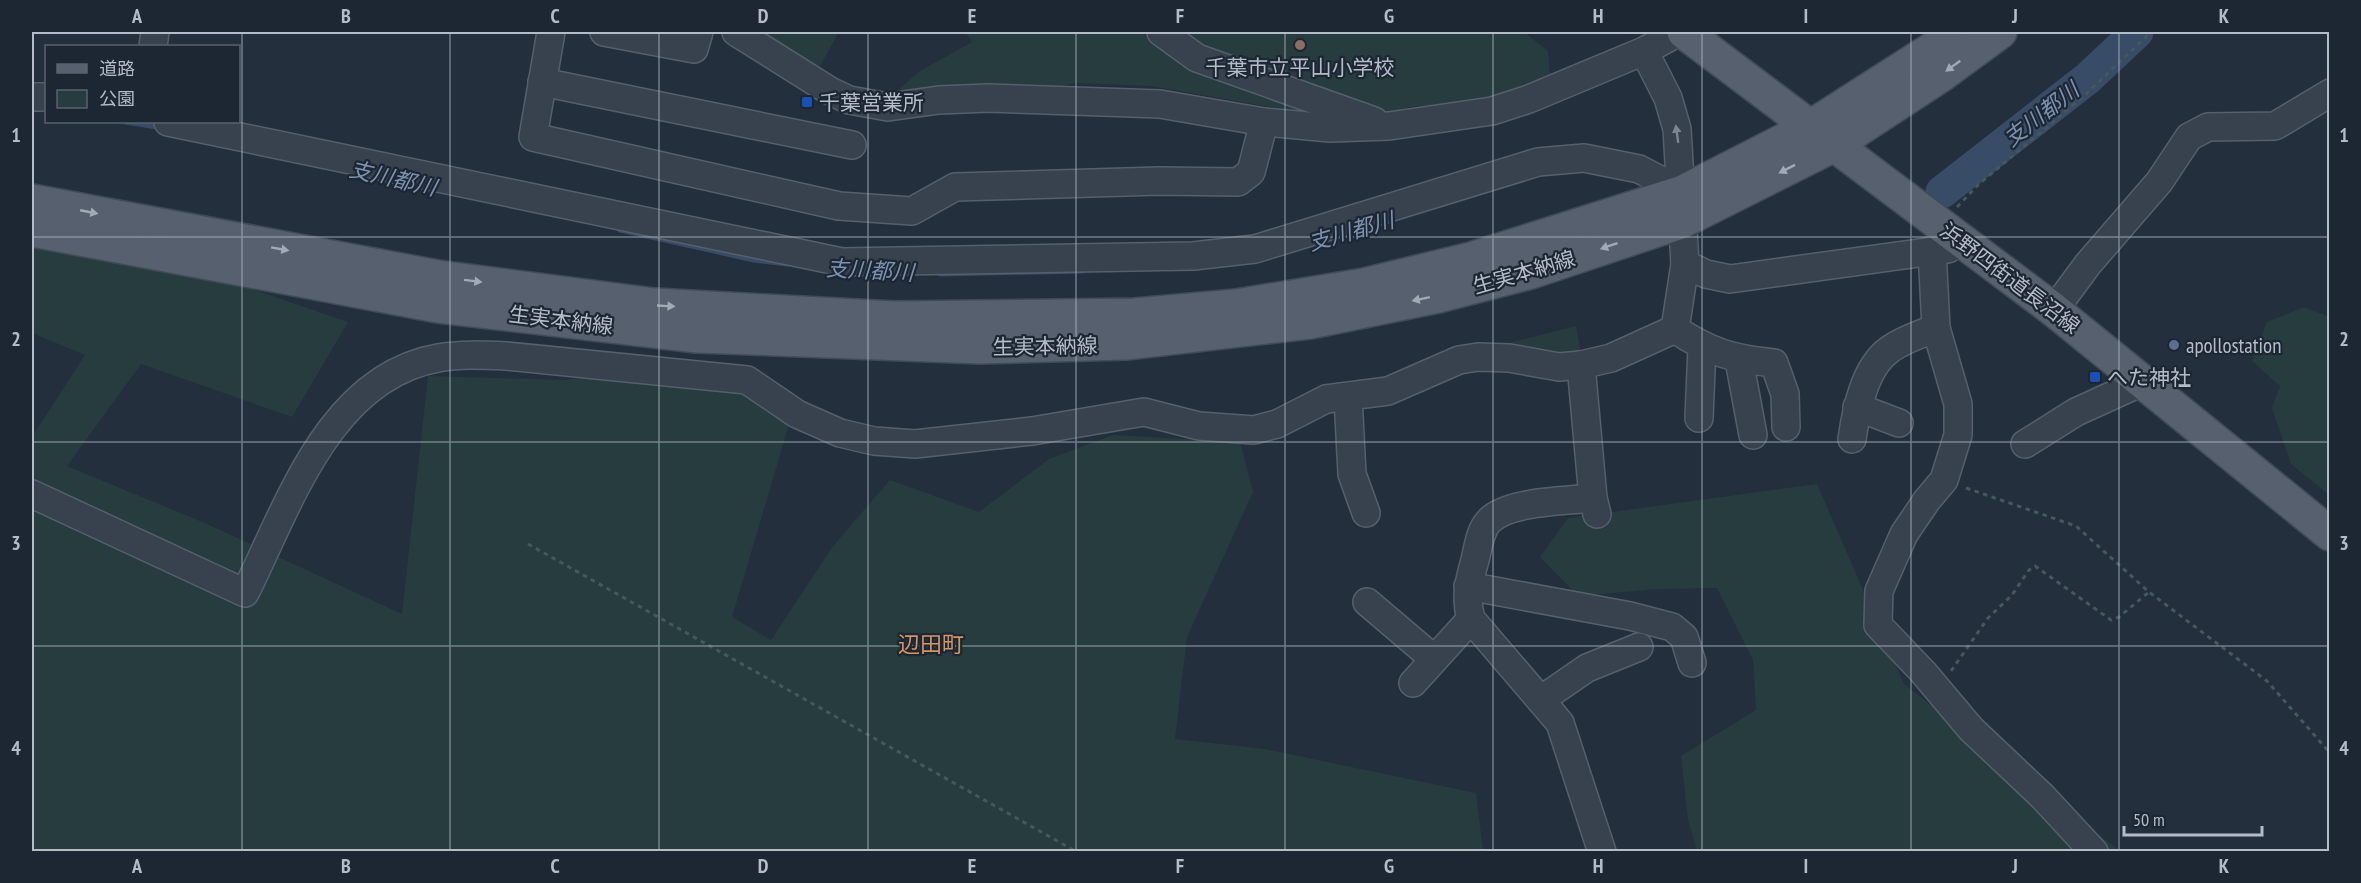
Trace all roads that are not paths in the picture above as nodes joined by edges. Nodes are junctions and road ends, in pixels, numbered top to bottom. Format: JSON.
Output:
{"nodes":[{"id":1,"x":551,"y":32,"type":"edge"},
{"id":2,"x":604,"y":32,"type":"edge"},
{"id":3,"x":699,"y":32,"type":"edge"},
{"id":4,"x":736,"y":32,"type":"edge"},
{"id":5,"x":1161,"y":32,"type":"edge"},
{"id":6,"x":1679,"y":32,"type":"edge"},
{"id":7,"x":1684,"y":32,"type":"edge"},
{"id":8,"x":1959,"y":32,"type":"edge"},
{"id":9,"x":2000,"y":32,"type":"edge"},
{"id":10,"x":1644,"y":51,"type":"junction"},
{"id":11,"x":542,"y":82,"type":"junction"},
{"id":12,"x":2330,"y":93,"type":"edge"},
{"id":13,"x":1264,"y":122,"type":"junction"},
{"id":14,"x":173,"y":123,"type":"edge"},
{"id":15,"x":1389,"y":126,"type":"junction"},
{"id":16,"x":1824,"y":135,"type":"junction"},
{"id":17,"x":852,"y":145,"type":"dead end"},
{"id":18,"x":32,"y":201,"type":"edge"},
{"id":19,"x":1682,"y":207,"type":"junction"},
{"id":20,"x":32,"y":230,"type":"edge"},
{"id":21,"x":1967,"y":247,"type":"junction"},
{"id":22,"x":1932,"y":251,"type":"junction"},
{"id":23,"x":1685,"y":264,"type":"junction"},
{"id":24,"x":2054,"y":310,"type":"junction"},
{"id":25,"x":1936,"y":328,"type":"junction"},
{"id":26,"x":1675,"y":329,"type":"junction"},
{"id":27,"x":1701,"y":347,"type":"junction"},
{"id":28,"x":1739,"y":360,"type":"junction"},
{"id":29,"x":1581,"y":365,"type":"junction"},
{"id":30,"x":2142,"y":382,"type":"junction"},
{"id":31,"x":1348,"y":397,"type":"junction"},
{"id":32,"x":1857,"y":407,"type":"junction"},
{"id":33,"x":1699,"y":418,"type":"dead end"},
{"id":34,"x":1899,"y":423,"type":"dead end"},
{"id":35,"x":1786,"y":428,"type":"dead end"},
{"id":36,"x":1753,"y":435,"type":"dead end"},
{"id":37,"x":1852,"y":439,"type":"dead end"},
{"id":38,"x":2025,"y":444,"type":"dead end"},
{"id":39,"x":32,"y":494,"type":"edge"},
{"id":40,"x":1366,"y":513,"type":"dead end"},
{"id":41,"x":2330,"y":534,"type":"edge"},
{"id":42,"x":1468,"y":586,"type":"junction"},
{"id":43,"x":1367,"y":602,"type":"dead end"},
{"id":44,"x":1472,"y":619,"type":"junction"},
{"id":45,"x":1639,"y":647,"type":"dead end"},
{"id":46,"x":1434,"y":659,"type":"junction"},
{"id":47,"x":1692,"y":663,"type":"dead end"},
{"id":48,"x":1413,"y":683,"type":"dead end"},
{"id":49,"x":1542,"y":699,"type":"junction"},
{"id":50,"x":1602,"y":852,"type":"edge"},
{"id":51,"x":2094,"y":852,"type":"edge"}],
"edges":[{"from":1,"to":11,"type":"street"},
{"from":2,"to":3,"type":"street"},
{"from":4,"to":13,"type":"street"},
{"from":5,"to":15,"type":"street"},
{"from":6,"to":10,"type":"street"},
{"from":7,"to":16,"type":"main road","name":"浜野四街道長沼線"},
{"from":8,"to":16,"type":"main road","name":"生実本納線"},
{"from":9,"to":16,"type":"main road","name":"生実本納線","one_way":true},
{"from":10,"to":15,"type":"street"},
{"from":19,"to":10,"type":"street","one_way":true},
{"from":11,"to":13,"type":"street"},
{"from":11,"to":17,"type":"street"},
{"from":12,"to":24,"type":"street"},
{"from":13,"to":15,"type":"street"},
{"from":14,"to":19,"type":"street"},
{"from":16,"to":19,"type":"main road","name":"生実本納線"},
{"from":16,"to":21,"type":"main road","name":"浜野四街道長沼線"},
{"from":18,"to":19,"type":"main road","name":"生実本納線","one_way":true},
{"from":19,"to":20,"type":"main road","name":"生実本納線","one_way":true},
{"from":19,"to":23,"type":"street"},
{"from":21,"to":22,"type":"street"},
{"from":21,"to":24,"type":"main road","name":"浜野四街道長沼線"},
{"from":22,"to":23,"type":"street"},
{"from":22,"to":25,"type":"street"},
{"from":23,"to":26,"type":"street"},
{"from":24,"to":30,"type":"main road","name":"浜野四街道長沼線"},
{"from":25,"to":32,"type":"street"},
{"from":25,"to":51,"type":"street"},
{"from":26,"to":27,"type":"street"},
{"from":26,"to":29,"type":"street"},
{"from":27,"to":28,"type":"street"},
{"from":27,"to":33,"type":"street"},
{"from":28,"to":35,"type":"street"},
{"from":28,"to":36,"type":"street"},
{"from":29,"to":31,"type":"street"},
{"from":29,"to":42,"type":"street"},
{"from":30,"to":38,"type":"street"},
{"from":30,"to":41,"type":"main road","name":"浜野四街道長沼線"},
{"from":31,"to":39,"type":"street"},
{"from":31,"to":40,"type":"street"},
{"from":32,"to":34,"type":"street"},
{"from":32,"to":37,"type":"street"},
{"from":42,"to":44,"type":"street"},
{"from":42,"to":47,"type":"street"},
{"from":43,"to":46,"type":"street"},
{"from":44,"to":46,"type":"street"},
{"from":44,"to":49,"type":"street"},
{"from":45,"to":49,"type":"street"},
{"from":46,"to":48,"type":"street"},
{"from":49,"to":50,"type":"street"}]}
